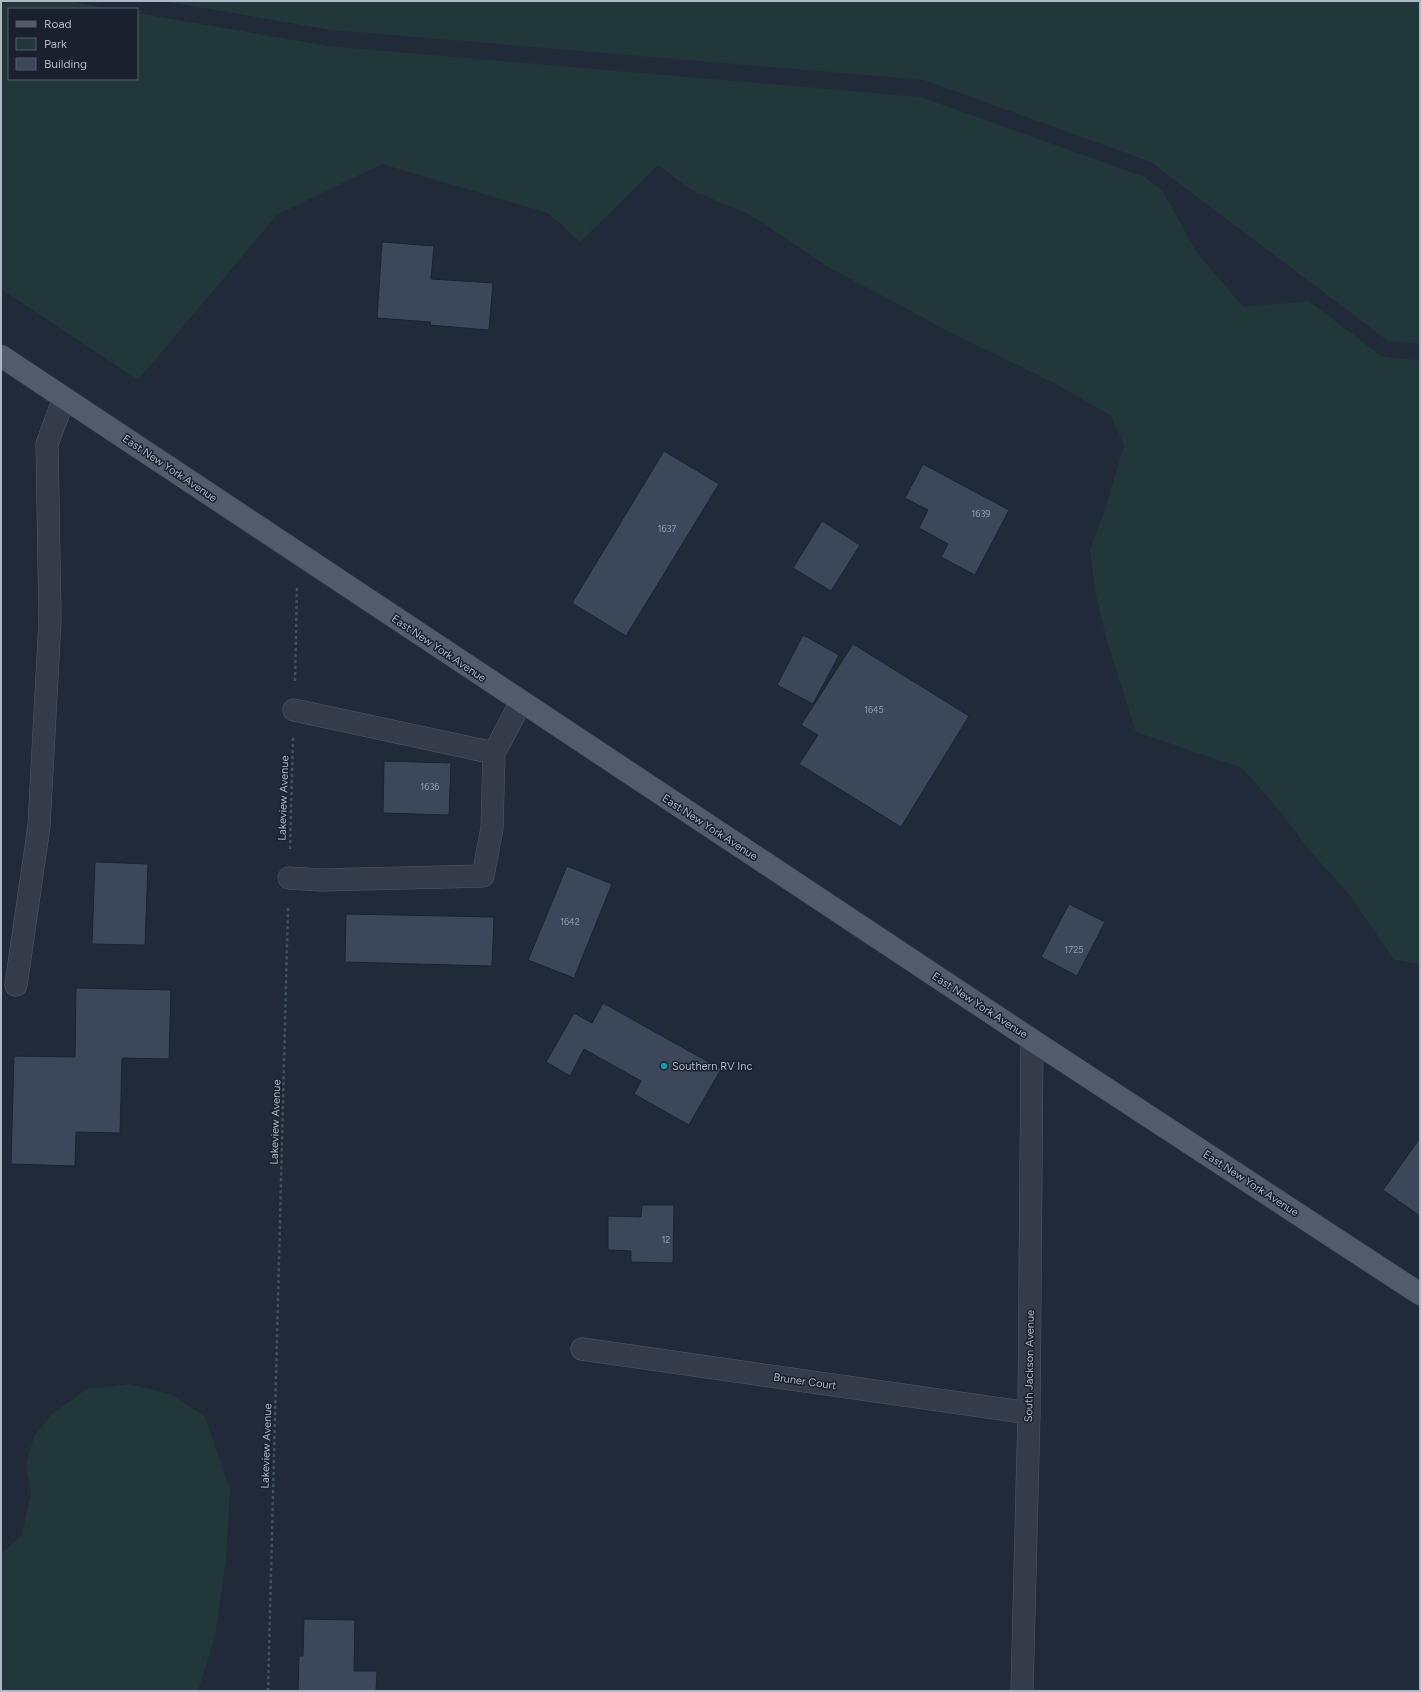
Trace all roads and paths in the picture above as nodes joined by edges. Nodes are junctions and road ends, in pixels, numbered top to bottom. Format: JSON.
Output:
{"nodes":[{"id":1,"x":1,"y":356,"type":"edge"},
{"id":2,"x":64,"y":398,"type":"junction"},
{"id":3,"x":298,"y":554,"type":"junction"},
{"id":4,"x":521,"y":702,"type":"junction"},
{"id":5,"x":294,"y":710,"type":"junction"},
{"id":6,"x":494,"y":753,"type":"junction"},
{"id":7,"x":289,"y":878,"type":"junction"},
{"id":8,"x":16,"y":985,"type":"dead end"},
{"id":9,"x":1032,"y":1040,"type":"junction"},
{"id":10,"x":1420,"y":1294,"type":"edge"},
{"id":11,"x":582,"y":1349,"type":"dead end"},
{"id":12,"x":1028,"y":1413,"type":"junction"},
{"id":13,"x":268,"y":1691,"type":"edge"},
{"id":14,"x":1022,"y":1691,"type":"edge"}],
"edges":[{"from":1,"to":2,"type":"main road","name":"East New York Avenue"},
{"from":2,"to":3,"type":"main road","name":"East New York Avenue"},
{"from":2,"to":8,"type":"street"},
{"from":3,"to":4,"type":"main road","name":"East New York Avenue"},
{"from":3,"to":5,"type":"path","name":"Lakeview Avenue"},
{"from":4,"to":6,"type":"street"},
{"from":4,"to":9,"type":"main road","name":"East New York Avenue"},
{"from":5,"to":6,"type":"street"},
{"from":5,"to":7,"type":"path","name":"Lakeview Avenue"},
{"from":6,"to":7,"type":"street"},
{"from":7,"to":13,"type":"path","name":"Lakeview Avenue"},
{"from":9,"to":10,"type":"main road","name":"East New York Avenue"},
{"from":9,"to":12,"type":"street","name":"South Jackson Avenue"},
{"from":11,"to":12,"type":"street","name":"Bruner Court"},
{"from":12,"to":14,"type":"street","name":"South Jackson Avenue"}]}
